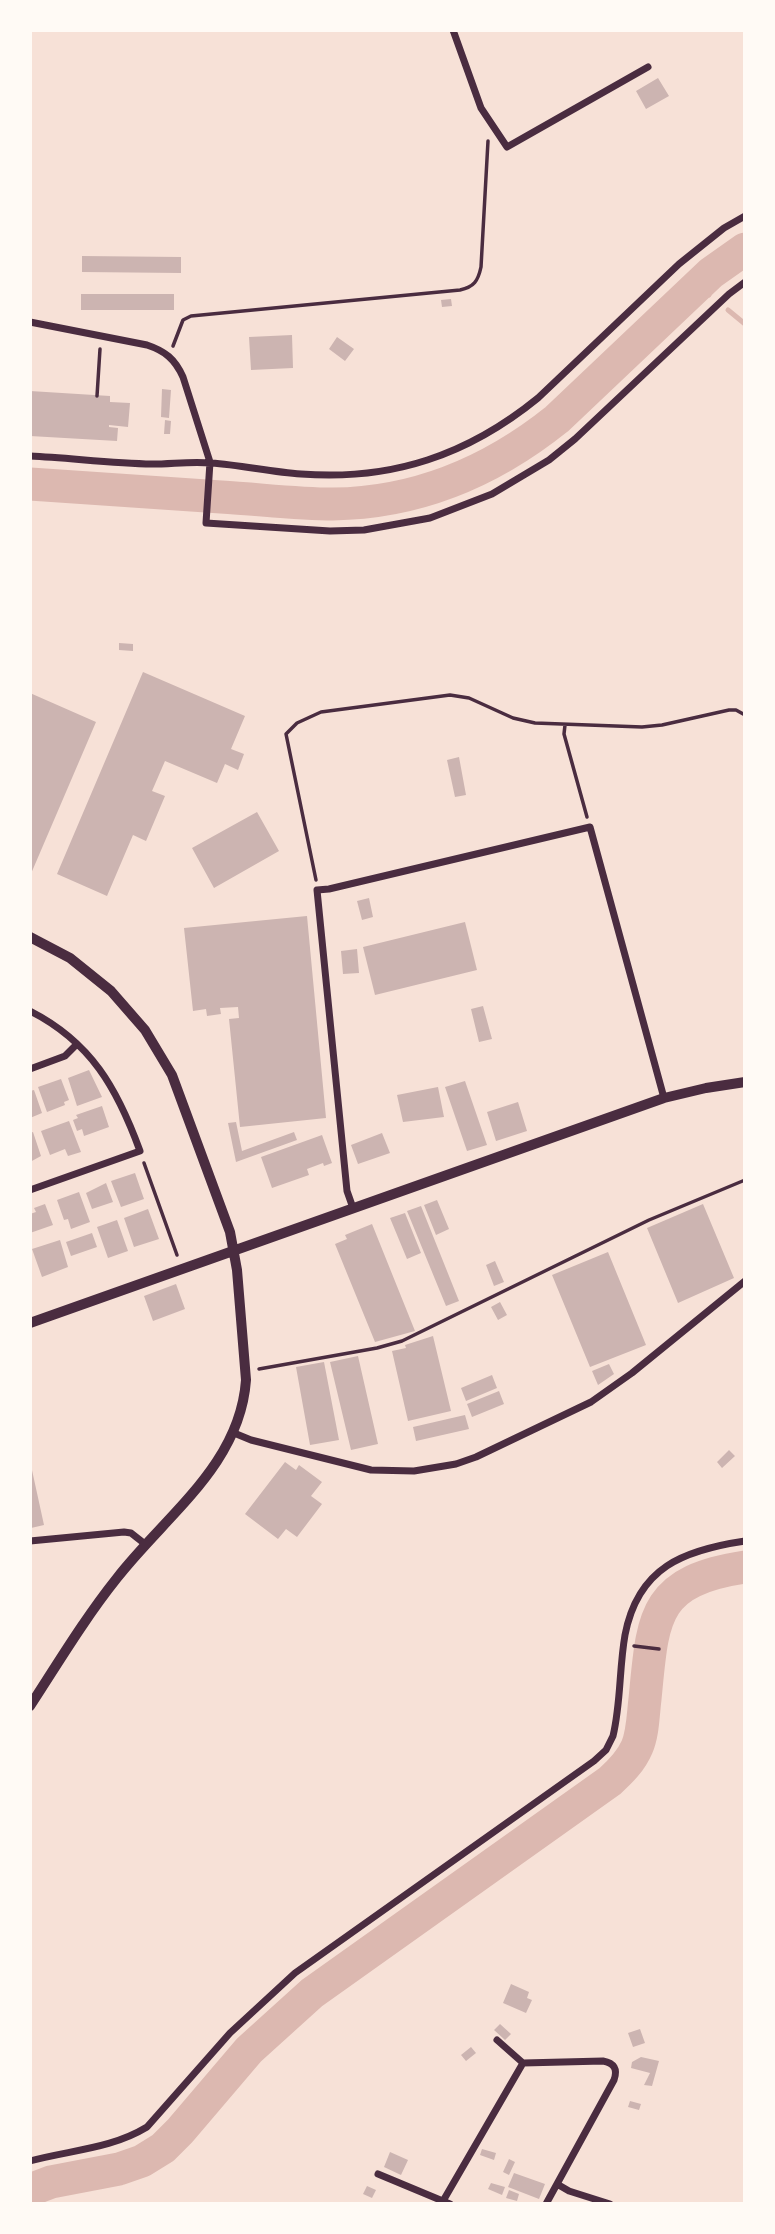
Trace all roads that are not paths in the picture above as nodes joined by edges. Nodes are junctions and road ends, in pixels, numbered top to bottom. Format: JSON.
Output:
{"nodes":[{"id":1,"x":453,"y":30,"type":"edge"},
{"id":2,"x":648,"y":66,"type":"dead end"},
{"id":3,"x":745,"y":216,"type":"edge"},
{"id":4,"x":745,"y":282,"type":"edge"},
{"id":5,"x":30,"y":322,"type":"edge"},
{"id":6,"x":30,"y":456,"type":"edge"},
{"id":7,"x":210,"y":466,"type":"junction"},
{"id":8,"x":30,"y":937,"type":"edge"},
{"id":9,"x":30,"y":1011,"type":"edge"},
{"id":10,"x":77,"y":1044,"type":"junction"},
{"id":11,"x":30,"y":1069,"type":"edge"},
{"id":12,"x":745,"y":1082,"type":"edge"},
{"id":13,"x":664,"y":1098,"type":"junction"},
{"id":14,"x":30,"y":1190,"type":"edge"},
{"id":15,"x":353,"y":1208,"type":"junction"},
{"id":16,"x":233,"y":1251,"type":"junction"},
{"id":17,"x":745,"y":1281,"type":"edge"},
{"id":18,"x":30,"y":1323,"type":"edge"},
{"id":19,"x":234,"y":1433,"type":"junction"},
{"id":20,"x":30,"y":1541,"type":"edge"},
{"id":21,"x":745,"y":1541,"type":"edge"},
{"id":22,"x":145,"y":1544,"type":"junction"},
{"id":23,"x":30,"y":1706,"type":"edge"},
{"id":24,"x":497,"y":2040,"type":"dead end"},
{"id":25,"x":523,"y":2063,"type":"junction"},
{"id":26,"x":30,"y":2161,"type":"edge"},
{"id":27,"x":378,"y":2174,"type":"dead end"},
{"id":28,"x":557,"y":2184,"type":"junction"},
{"id":29,"x":447,"y":2203,"type":"edge"},
{"id":30,"x":546,"y":2204,"type":"edge"},
{"id":31,"x":610,"y":2204,"type":"edge"}],
"edges":[{"from":1,"to":2,"type":"street"},
{"from":3,"to":7,"type":"street"},
{"from":4,"to":7,"type":"street"},
{"from":5,"to":7,"type":"street"},
{"from":6,"to":7,"type":"street"},
{"from":8,"to":16,"type":"street"},
{"from":9,"to":10,"type":"street"},
{"from":10,"to":11,"type":"street"},
{"from":10,"to":14,"type":"street"},
{"from":12,"to":13,"type":"street"},
{"from":13,"to":15,"type":"street"},
{"from":13,"to":15,"type":"street"},
{"from":15,"to":16,"type":"street"},
{"from":16,"to":18,"type":"street"},
{"from":16,"to":19,"type":"street"},
{"from":17,"to":19,"type":"street"},
{"from":19,"to":22,"type":"street"},
{"from":20,"to":22,"type":"street"},
{"from":21,"to":26,"type":"street"},
{"from":22,"to":23,"type":"street"},
{"from":24,"to":25,"type":"street"},
{"from":25,"to":28,"type":"street"},
{"from":25,"to":29,"type":"street"},
{"from":27,"to":29,"type":"street"},
{"from":28,"to":30,"type":"street"},
{"from":28,"to":31,"type":"street"}]}
